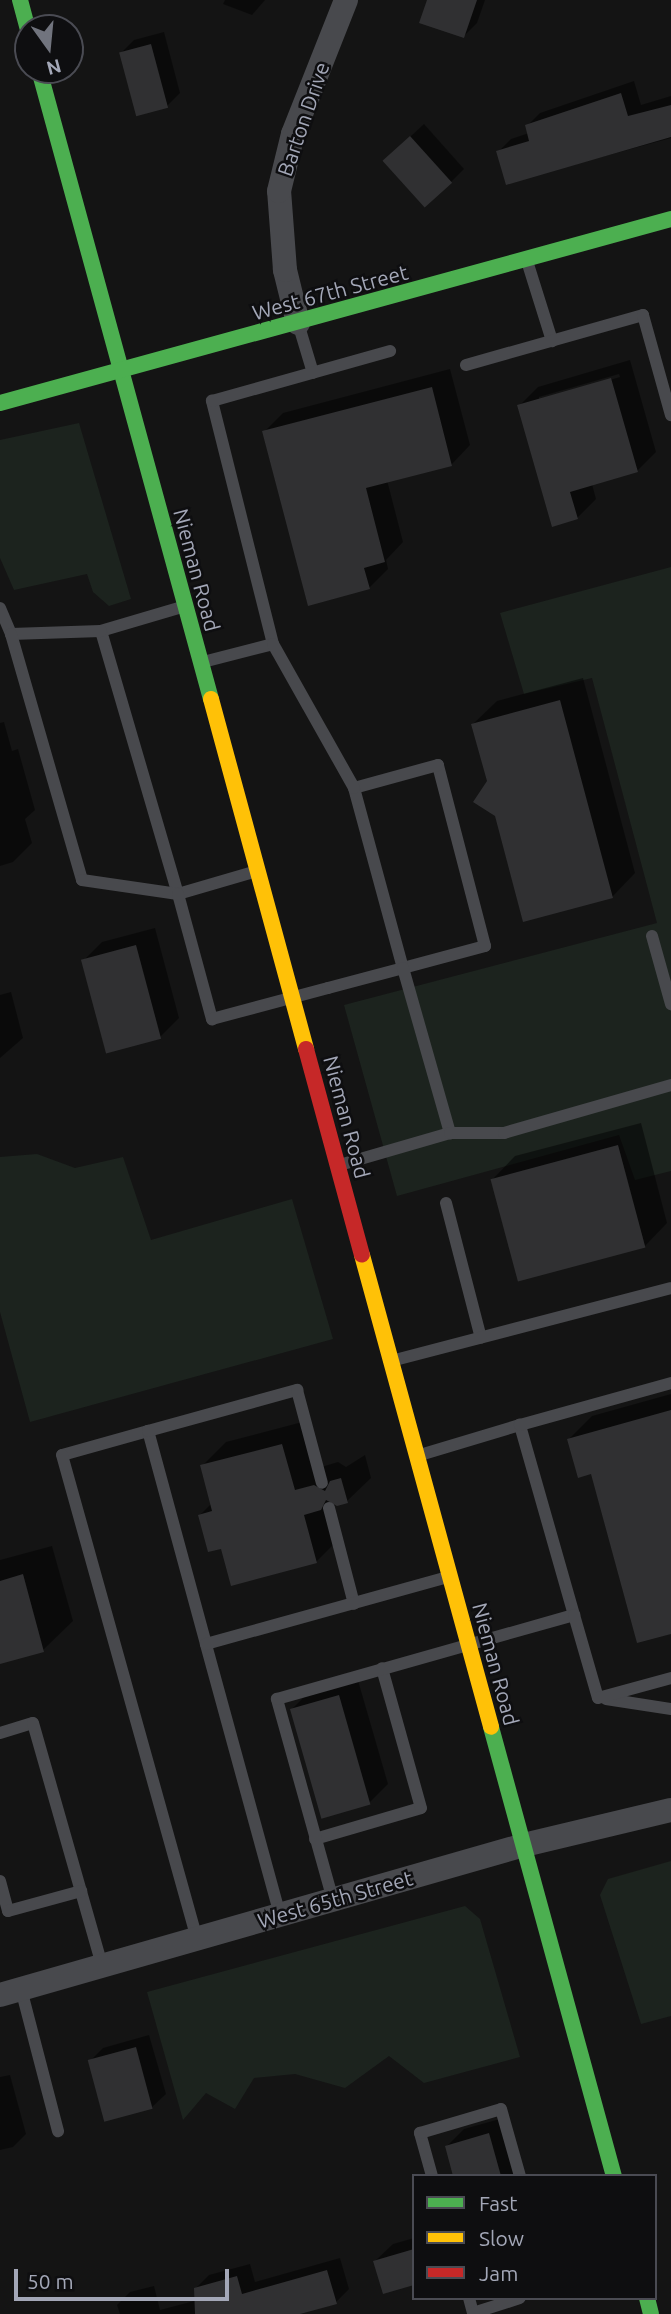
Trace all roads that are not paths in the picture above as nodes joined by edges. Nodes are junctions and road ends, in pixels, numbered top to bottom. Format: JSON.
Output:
{"nodes":[{"id":1,"x":346,"y":0,"type":"edge"},
{"id":2,"x":43,"y":84,"type":"edge"},
{"id":3,"x":671,"y":219,"type":"edge"},
{"id":4,"x":526,"y":259,"type":"junction"},
{"id":5,"x":298,"y":323,"type":"junction"},
{"id":6,"x":552,"y":341,"type":"junction"},
{"id":7,"x":390,"y":351,"type":"dead end"},
{"id":8,"x":466,"y":365,"type":"dead end"},
{"id":9,"x":120,"y":370,"type":"junction"},
{"id":10,"x":313,"y":373,"type":"junction"},
{"id":11,"x":0,"y":403,"type":"edge"},
{"id":12,"x":671,"y":415,"type":"edge"},
{"id":13,"x":185,"y":606,"type":"junction"},
{"id":14,"x":0,"y":608,"type":"edge"},
{"id":15,"x":101,"y":631,"type":"junction"},
{"id":16,"x":11,"y":634,"type":"junction"},
{"id":17,"x":273,"y":644,"type":"junction"},
{"id":18,"x":201,"y":663,"type":"junction"},
{"id":19,"x":354,"y":788,"type":"junction"},
{"id":20,"x":257,"y":870,"type":"junction"},
{"id":21,"x":178,"y":894,"type":"junction"},
{"id":22,"x":652,"y":936,"type":"dead end"},
{"id":23,"x":403,"y":968,"type":"junction"},
{"id":24,"x":292,"y":998,"type":"junction"},
{"id":25,"x":671,"y":1004,"type":"edge"},
{"id":26,"x":671,"y":1085,"type":"edge"},
{"id":27,"x":450,"y":1133,"type":"junction"},
{"id":28,"x":338,"y":1166,"type":"junction"},
{"id":29,"x":446,"y":1203,"type":"dead end"},
{"id":30,"x":671,"y":1288,"type":"edge"},
{"id":31,"x":481,"y":1338,"type":"junction"},
{"id":32,"x":392,"y":1362,"type":"junction"},
{"id":33,"x":671,"y":1383,"type":"edge"},
{"id":34,"x":520,"y":1425,"type":"junction"},
{"id":35,"x":148,"y":1431,"type":"junction"},
{"id":36,"x":418,"y":1456,"type":"junction"},
{"id":37,"x":322,"y":1483,"type":"dead end"},
{"id":38,"x":329,"y":1508,"type":"dead end"},
{"id":39,"x":451,"y":1576,"type":"junction"},
{"id":40,"x":354,"y":1604,"type":"junction"},
{"id":41,"x":574,"y":1615,"type":"junction"},
{"id":42,"x":206,"y":1644,"type":"junction"},
{"id":43,"x":469,"y":1644,"type":"junction"},
{"id":44,"x":382,"y":1668,"type":"junction"},
{"id":45,"x":671,"y":1678,"type":"edge"},
{"id":46,"x":598,"y":1698,"type":"junction"},
{"id":47,"x":671,"y":1709,"type":"edge"},
{"id":48,"x":0,"y":1733,"type":"edge"},
{"id":49,"x":671,"y":1810,"type":"edge"},
{"id":50,"x":315,"y":1839,"type":"junction"},
{"id":51,"x":524,"y":1846,"type":"junction"},
{"id":52,"x":0,"y":1881,"type":"edge"},
{"id":53,"x":81,"y":1891,"type":"junction"},
{"id":54,"x":332,"y":1900,"type":"junction"},
{"id":55,"x":280,"y":1915,"type":"junction"},
{"id":56,"x":197,"y":1939,"type":"junction"},
{"id":57,"x":102,"y":1966,"type":"junction"},
{"id":58,"x":10,"y":1992,"type":"edge"},
{"id":59,"x":58,"y":2130,"type":"dead end"},
{"id":60,"x":431,"y":2174,"type":"edge"},
{"id":61,"x":519,"y":2174,"type":"edge"},
{"id":62,"x":613,"y":2174,"type":"edge"},
{"id":63,"x":470,"y":2300,"type":"edge"},
{"id":64,"x":506,"y":2309,"type":"edge"}],
"edges":[{"from":1,"to":5,"type":"street","name":"Barton Drive"},
{"from":2,"to":9,"type":"main road","name":"Nieman Road"},
{"from":3,"to":4,"type":"main road","name":"West 67th Street"},
{"from":4,"to":5,"type":"main road","name":"West 67th Street"},
{"from":4,"to":6,"type":"lane"},
{"from":5,"to":9,"type":"main road","name":"West 67th Street"},
{"from":5,"to":10,"type":"lane"},
{"from":6,"to":8,"type":"lane"},
{"from":6,"to":12,"type":"lane"},
{"from":7,"to":10,"type":"lane"},
{"from":9,"to":11,"type":"main road","name":"West 67th Street"},
{"from":9,"to":13,"type":"main road","name":"Nieman Road"},
{"from":10,"to":17,"type":"lane"},
{"from":13,"to":15,"type":"lane"},
{"from":13,"to":18,"type":"main road","name":"Nieman Road"},
{"from":14,"to":16,"type":"lane"},
{"from":15,"to":16,"type":"lane"},
{"from":15,"to":21,"type":"lane"},
{"from":16,"to":21,"type":"lane"},
{"from":17,"to":18,"type":"lane"},
{"from":17,"to":19,"type":"lane"},
{"from":18,"to":20,"type":"main road","name":"Nieman Road"},
{"from":19,"to":23,"type":"lane"},
{"from":19,"to":23,"type":"lane"},
{"from":20,"to":21,"type":"lane"},
{"from":20,"to":24,"type":"main road","name":"Nieman Road"},
{"from":21,"to":24,"type":"lane"},
{"from":22,"to":25,"type":"lane"},
{"from":23,"to":24,"type":"lane"},
{"from":23,"to":27,"type":"lane"},
{"from":24,"to":28,"type":"main road","name":"Nieman Road"},
{"from":26,"to":27,"type":"lane"},
{"from":27,"to":28,"type":"lane"},
{"from":28,"to":32,"type":"main road","name":"Nieman Road"},
{"from":29,"to":31,"type":"lane"},
{"from":30,"to":31,"type":"lane"},
{"from":31,"to":32,"type":"lane"},
{"from":32,"to":36,"type":"main road","name":"Nieman Road"},
{"from":33,"to":34,"type":"lane"},
{"from":34,"to":36,"type":"lane"},
{"from":34,"to":41,"type":"lane"},
{"from":35,"to":37,"type":"lane"},
{"from":35,"to":42,"type":"lane"},
{"from":35,"to":56,"type":"lane"},
{"from":36,"to":39,"type":"main road","name":"Nieman Road"},
{"from":38,"to":40,"type":"lane"},
{"from":39,"to":40,"type":"lane"},
{"from":39,"to":43,"type":"main road","name":"Nieman Road"},
{"from":40,"to":42,"type":"lane"},
{"from":41,"to":43,"type":"lane"},
{"from":41,"to":46,"type":"lane"},
{"from":42,"to":55,"type":"lane"},
{"from":43,"to":44,"type":"lane"},
{"from":43,"to":51,"type":"main road","name":"Nieman Road"},
{"from":44,"to":50,"type":"lane"},
{"from":44,"to":50,"type":"lane"},
{"from":45,"to":46,"type":"lane"},
{"from":46,"to":47,"type":"lane"},
{"from":48,"to":53,"type":"lane"},
{"from":49,"to":51,"type":"street","name":"West 65th Street"},
{"from":50,"to":54,"type":"lane"},
{"from":51,"to":54,"type":"street","name":"West 65th Street"},
{"from":51,"to":62,"type":"main road","name":"Nieman Road"},
{"from":52,"to":53,"type":"lane"},
{"from":53,"to":57,"type":"lane"},
{"from":54,"to":55,"type":"street","name":"West 65th Street"},
{"from":55,"to":56,"type":"street","name":"West 65th Street"},
{"from":56,"to":57,"type":"street","name":"West 65th Street"},
{"from":57,"to":58,"type":"street","name":"West 65th Street"},
{"from":58,"to":59,"type":"lane"},
{"from":60,"to":61,"type":"lane"},
{"from":63,"to":64,"type":"lane"}]}
